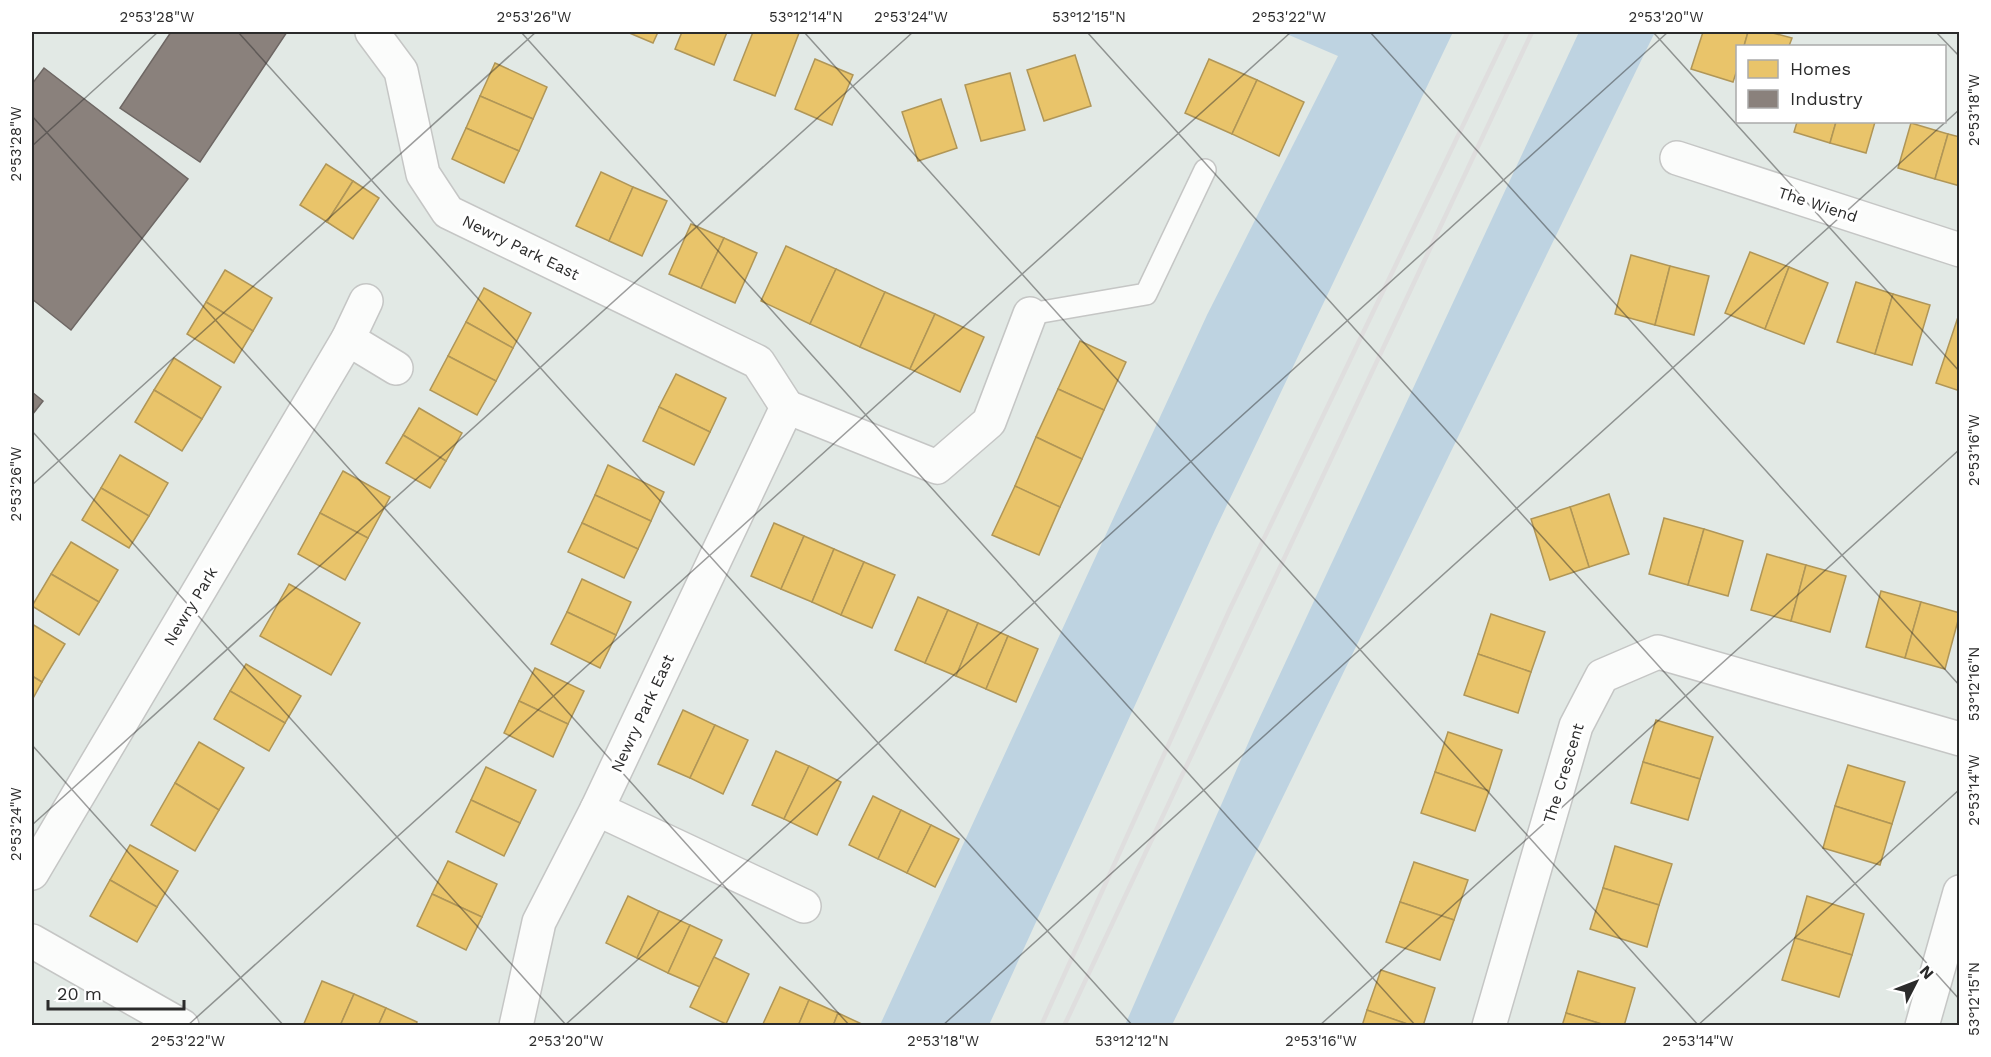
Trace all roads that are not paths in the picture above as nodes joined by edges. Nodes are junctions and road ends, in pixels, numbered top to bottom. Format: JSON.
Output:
{"nodes":[{"id":1,"x":372,"y":32,"type":"edge"},
{"id":2,"x":1677,"y":158,"type":"dead end"},
{"id":3,"x":1205,"y":170,"type":"dead end"},
{"id":4,"x":1959,"y":250,"type":"edge"},
{"id":5,"x":366,"y":301,"type":"dead end"},
{"id":6,"x":1030,"y":314,"type":"joint"},
{"id":7,"x":348,"y":339,"type":"junction"},
{"id":8,"x":396,"y":368,"type":"dead end"},
{"id":9,"x":787,"y":407,"type":"junction"},
{"id":10,"x":1959,"y":739,"type":"edge"},
{"id":11,"x":597,"y":809,"type":"junction"},
{"id":12,"x":32,"y":873,"type":"edge"},
{"id":13,"x":1959,"y":892,"type":"edge"},
{"id":14,"x":804,"y":906,"type":"dead end"},
{"id":15,"x":32,"y":941,"type":"edge"},
{"id":16,"x":182,"y":1026,"type":"edge"},
{"id":17,"x":516,"y":1026,"type":"edge"},
{"id":18,"x":1489,"y":1026,"type":"edge"},
{"id":19,"x":1923,"y":1026,"type":"edge"}],
"edges":[{"from":1,"to":9,"type":"street","name":"Newry Park East"},
{"from":2,"to":4,"type":"street","name":"The Wiend"},
{"from":3,"to":6,"type":"lane"},
{"from":5,"to":7,"type":"street","name":"Newry Park"},
{"from":6,"to":9,"type":"street"},
{"from":7,"to":8,"type":"street"},
{"from":7,"to":12,"type":"street","name":"Newry Park"},
{"from":9,"to":11,"type":"street","name":"Newry Park East"},
{"from":10,"to":18,"type":"street","name":"The Crescent"},
{"from":11,"to":14,"type":"street"},
{"from":11,"to":17,"type":"street","name":"Newry Park East"},
{"from":13,"to":19,"type":"street"},
{"from":15,"to":16,"type":"street"}]}
